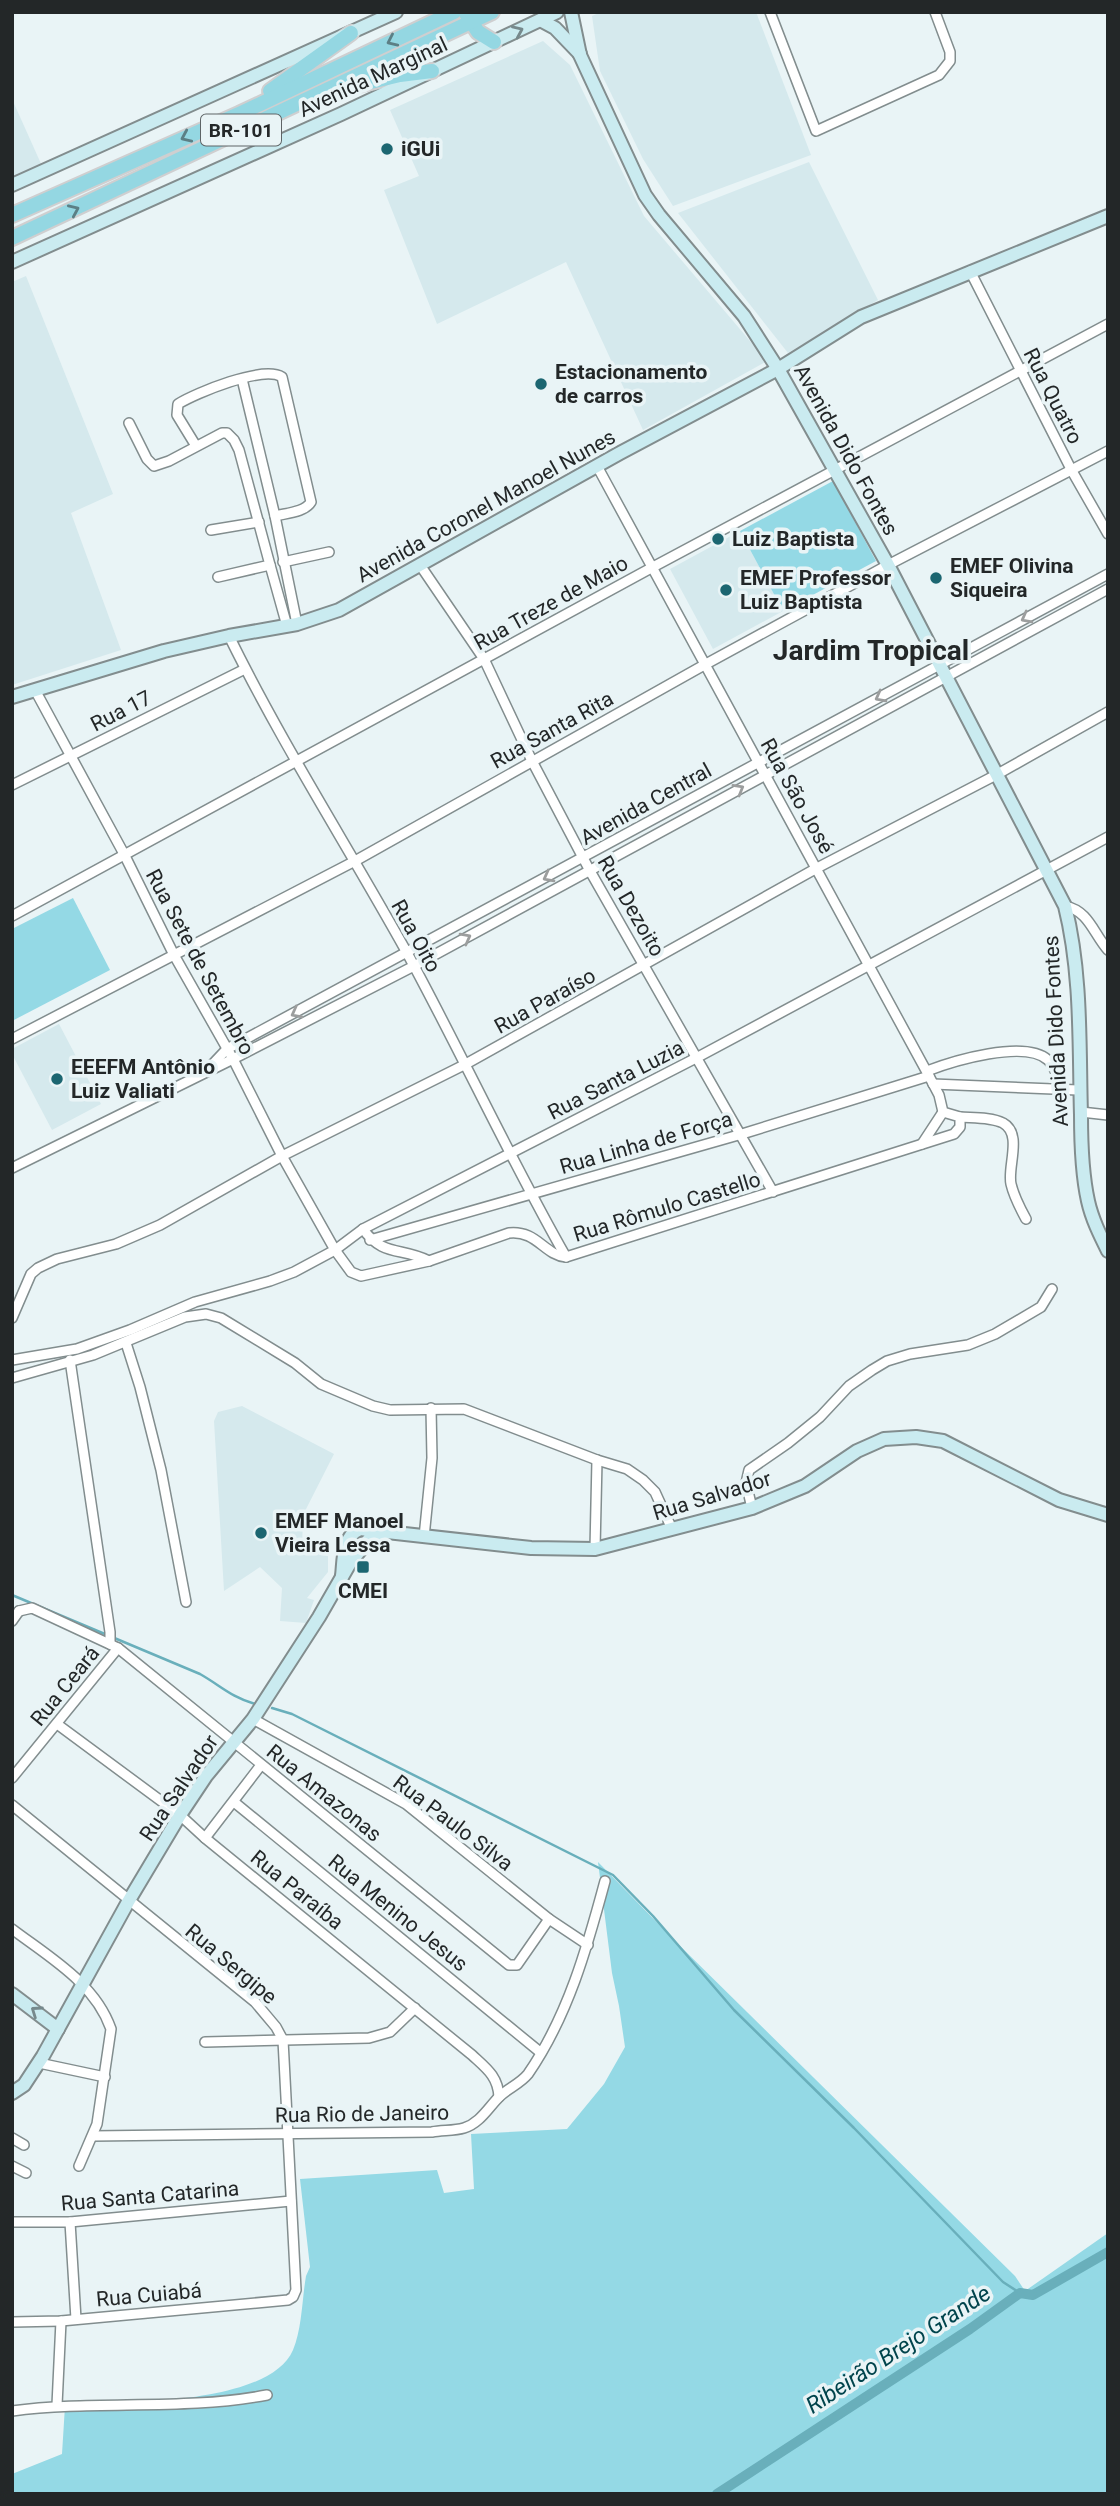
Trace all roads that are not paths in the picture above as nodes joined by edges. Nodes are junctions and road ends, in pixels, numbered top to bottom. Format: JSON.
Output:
{"nodes":[{"id":1,"x":396,"y":12,"type":"edge"},
{"id":2,"x":454,"y":12,"type":"edge"},
{"id":3,"x":492,"y":12,"type":"edge"},
{"id":4,"x":557,"y":12,"type":"edge"},
{"id":5,"x":571,"y":12,"type":"edge"},
{"id":6,"x":770,"y":12,"type":"edge"},
{"id":7,"x":935,"y":12,"type":"edge"},
{"id":8,"x":468,"y":17,"type":"edge"},
{"id":9,"x":542,"y":21,"type":"junction"},
{"id":10,"x":351,"y":33,"type":"junction"},
{"id":11,"x":494,"y":41,"type":"junction"},
{"id":12,"x":580,"y":55,"type":"junction"},
{"id":13,"x":432,"y":71,"type":"junction"},
{"id":14,"x":322,"y":90,"type":"junction"},
{"id":15,"x":239,"y":114,"type":"junction"},
{"id":16,"x":12,"y":186,"type":"edge"},
{"id":17,"x":12,"y":215,"type":"edge"},
{"id":18,"x":1108,"y":216,"type":"edge"},
{"id":19,"x":12,"y":238,"type":"edge"},
{"id":20,"x":12,"y":262,"type":"edge"},
{"id":21,"x":970,"y":271,"type":"junction"},
{"id":22,"x":1108,"y":324,"type":"edge"},
{"id":23,"x":778,"y":369,"type":"junction"},
{"id":24,"x":1020,"y":369,"type":"junction"},
{"id":25,"x":242,"y":379,"type":"junction"},
{"id":26,"x":129,"y":423,"type":"dead end"},
{"id":27,"x":195,"y":446,"type":"junction"},
{"id":28,"x":1108,"y":451,"type":"edge"},
{"id":29,"x":597,"y":466,"type":"junction"},
{"id":30,"x":835,"y":470,"type":"junction"},
{"id":31,"x":1072,"y":471,"type":"junction"},
{"id":32,"x":275,"y":516,"type":"junction"},
{"id":33,"x":258,"y":522,"type":"junction"},
{"id":34,"x":211,"y":530,"type":"dead end"},
{"id":35,"x":1108,"y":534,"type":"edge"},
{"id":36,"x":329,"y":552,"type":"dead end"},
{"id":37,"x":283,"y":562,"type":"junction"},
{"id":38,"x":270,"y":565,"type":"junction"},
{"id":39,"x":420,"y":565,"type":"junction"},
{"id":40,"x":888,"y":565,"type":"junction"},
{"id":41,"x":653,"y":568,"type":"junction"},
{"id":42,"x":1108,"y":574,"type":"edge"},
{"id":43,"x":218,"y":577,"type":"dead end"},
{"id":44,"x":1108,"y":589,"type":"edge"},
{"id":45,"x":292,"y":625,"type":"junction"},
{"id":46,"x":229,"y":636,"type":"junction"},
{"id":47,"x":484,"y":659,"type":"junction"},
{"id":48,"x":706,"y":664,"type":"junction"},
{"id":49,"x":940,"y":664,"type":"junction"},
{"id":50,"x":245,"y":668,"type":"junction"},
{"id":51,"x":947,"y":677,"type":"junction"},
{"id":52,"x":35,"y":690,"type":"junction"},
{"id":53,"x":12,"y":697,"type":"edge"},
{"id":54,"x":1108,"y":712,"type":"edge"},
{"id":55,"x":70,"y":757,"type":"junction"},
{"id":56,"x":532,"y":761,"type":"junction"},
{"id":57,"x":296,"y":762,"type":"junction"},
{"id":58,"x":757,"y":763,"type":"junction"},
{"id":59,"x":764,"y":774,"type":"junction"},
{"id":60,"x":996,"y":775,"type":"junction"},
{"id":61,"x":12,"y":785,"type":"edge"},
{"id":62,"x":1108,"y":837,"type":"edge"},
{"id":63,"x":124,"y":854,"type":"junction"},
{"id":64,"x":583,"y":859,"type":"junction"},
{"id":65,"x":355,"y":862,"type":"junction"},
{"id":66,"x":817,"y":868,"type":"junction"},
{"id":67,"x":1047,"y":869,"type":"junction"},
{"id":68,"x":590,"y":871,"type":"junction"},
{"id":69,"x":1065,"y":905,"type":"junction"},
{"id":70,"x":12,"y":916,"type":"edge"},
{"id":71,"x":1108,"y":950,"type":"edge"},
{"id":72,"x":406,"y":953,"type":"junction"},
{"id":73,"x":174,"y":955,"type":"junction"},
{"id":74,"x":868,"y":964,"type":"junction"},
{"id":75,"x":645,"y":965,"type":"junction"},
{"id":76,"x":414,"y":966,"type":"junction"},
{"id":77,"x":12,"y":1038,"type":"edge"},
{"id":78,"x":228,"y":1049,"type":"junction"},
{"id":79,"x":698,"y":1057,"type":"junction"},
{"id":80,"x":233,"y":1059,"type":"junction"},
{"id":81,"x":464,"y":1065,"type":"junction"},
{"id":82,"x":206,"y":1072,"type":"junction"},
{"id":83,"x":930,"y":1077,"type":"junction"},
{"id":84,"x":1062,"y":1089,"type":"junction"},
{"id":85,"x":1079,"y":1090,"type":"junction"},
{"id":86,"x":943,"y":1112,"type":"junction"},
{"id":87,"x":1080,"y":1112,"type":"junction"},
{"id":88,"x":1108,"y":1115,"type":"edge"},
{"id":89,"x":960,"y":1117,"type":"junction"},
{"id":90,"x":742,"y":1133,"type":"junction"},
{"id":91,"x":922,"y":1144,"type":"junction"},
{"id":92,"x":511,"y":1153,"type":"junction"},
{"id":93,"x":282,"y":1156,"type":"junction"},
{"id":94,"x":12,"y":1168,"type":"edge"},
{"id":95,"x":774,"y":1192,"type":"junction"},
{"id":96,"x":530,"y":1195,"type":"junction"},
{"id":97,"x":1026,"y":1219,"type":"dead end"},
{"id":98,"x":363,"y":1229,"type":"junction"},
{"id":99,"x":370,"y":1240,"type":"junction"},
{"id":100,"x":335,"y":1250,"type":"junction"},
{"id":101,"x":1108,"y":1251,"type":"edge"},
{"id":102,"x":566,"y":1257,"type":"junction"},
{"id":103,"x":429,"y":1261,"type":"junction"},
{"id":104,"x":1052,"y":1289,"type":"dead end"},
{"id":105,"x":12,"y":1318,"type":"edge"},
{"id":106,"x":125,"y":1343,"type":"junction"},
{"id":107,"x":69,"y":1351,"type":"junction"},
{"id":108,"x":12,"y":1360,"type":"edge"},
{"id":109,"x":71,"y":1362,"type":"junction"},
{"id":110,"x":12,"y":1377,"type":"edge"},
{"id":111,"x":432,"y":1408,"type":"junction"},
{"id":112,"x":597,"y":1460,"type":"junction"},
{"id":113,"x":752,"y":1508,"type":"junction"},
{"id":114,"x":1108,"y":1515,"type":"edge"},
{"id":115,"x":672,"y":1529,"type":"junction"},
{"id":116,"x":424,"y":1537,"type":"junction"},
{"id":117,"x":595,"y":1549,"type":"junction"},
{"id":118,"x":186,"y":1602,"type":"dead end"},
{"id":119,"x":16,"y":1609,"type":"edge"},
{"id":120,"x":12,"y":1621,"type":"edge"},
{"id":121,"x":112,"y":1641,"type":"junction"},
{"id":122,"x":253,"y":1719,"type":"junction"},
{"id":123,"x":57,"y":1724,"type":"junction"},
{"id":124,"x":232,"y":1742,"type":"junction"},
{"id":125,"x":261,"y":1765,"type":"junction"},
{"id":126,"x":12,"y":1778,"type":"edge"},
{"id":127,"x":234,"y":1801,"type":"junction"},
{"id":128,"x":12,"y":1805,"type":"edge"},
{"id":129,"x":180,"y":1815,"type":"junction"},
{"id":130,"x":205,"y":1838,"type":"junction"},
{"id":131,"x":605,"y":1881,"type":"dead end"},
{"id":132,"x":128,"y":1902,"type":"junction"},
{"id":133,"x":549,"y":1919,"type":"junction"},
{"id":134,"x":12,"y":1929,"type":"edge"},
{"id":135,"x":588,"y":1945,"type":"junction"},
{"id":136,"x":84,"y":1984,"type":"junction"},
{"id":137,"x":12,"y":1994,"type":"edge"},
{"id":138,"x":415,"y":2008,"type":"junction"},
{"id":139,"x":58,"y":2029,"type":"junction"},
{"id":140,"x":283,"y":2040,"type":"junction"},
{"id":141,"x":205,"y":2042,"type":"dead end"},
{"id":142,"x":540,"y":2052,"type":"junction"},
{"id":143,"x":39,"y":2063,"type":"junction"},
{"id":144,"x":105,"y":2077,"type":"junction"},
{"id":145,"x":12,"y":2093,"type":"edge"},
{"id":146,"x":499,"y":2096,"type":"junction"},
{"id":147,"x":286,"y":2133,"type":"junction"},
{"id":148,"x":93,"y":2136,"type":"junction"},
{"id":149,"x":12,"y":2138,"type":"edge"},
{"id":150,"x":24,"y":2145,"type":"dead end"},
{"id":151,"x":12,"y":2166,"type":"edge"},
{"id":152,"x":79,"y":2166,"type":"dead end"},
{"id":153,"x":26,"y":2173,"type":"dead end"},
{"id":154,"x":291,"y":2202,"type":"junction"},
{"id":155,"x":12,"y":2213,"type":"edge"},
{"id":156,"x":12,"y":2222,"type":"edge"},
{"id":157,"x":23,"y":2222,"type":"junction"},
{"id":158,"x":70,"y":2222,"type":"junction"},
{"id":159,"x":76,"y":2319,"type":"junction"},
{"id":160,"x":61,"y":2321,"type":"junction"},
{"id":161,"x":12,"y":2322,"type":"edge"},
{"id":162,"x":267,"y":2395,"type":"dead end"},
{"id":163,"x":57,"y":2405,"type":"junction"},
{"id":164,"x":12,"y":2411,"type":"edge"}],
"edges":[{"from":1,"to":10,"type":"street"},
{"from":2,"to":15,"type":"main road","number":"BR-101","one_way":true},
{"from":3,"to":8,"type":"main road","number":"BR-101"},
{"from":4,"to":9,"type":"street","name":"Avenida Marginal"},
{"from":5,"to":12,"type":"street","name":"Avenida Dido Fontes"},
{"from":6,"to":7,"type":"street"},
{"from":8,"to":11,"type":"main road"},
{"from":8,"to":14,"type":"main road","number":"BR-101"},
{"from":11,"to":9,"type":"street","name":"Avenida Marginal","one_way":true},
{"from":9,"to":12,"type":"street","name":"Avenida Dido Fontes"},
{"from":10,"to":15,"type":"main road"},
{"from":10,"to":16,"type":"street"},
{"from":11,"to":13,"type":"street","name":"Avenida Marginal"},
{"from":12,"to":23,"type":"street","name":"Avenida Dido Fontes"},
{"from":13,"to":14,"type":"main road"},
{"from":13,"to":20,"type":"street","name":"Avenida Marginal"},
{"from":19,"to":14,"type":"main road","number":"BR-101","one_way":true},
{"from":15,"to":17,"type":"main road","number":"BR-101","one_way":true},
{"from":18,"to":21,"type":"street","name":"Avenida Coronel Manoel Nunes"},
{"from":21,"to":23,"type":"street","name":"Avenida Coronel Manoel Nunes"},
{"from":21,"to":24,"type":"street","name":"Rua Quatro"},
{"from":22,"to":24,"type":"street","name":"Rua Treze de Maio"},
{"from":23,"to":29,"type":"street","name":"Avenida Coronel Manoel Nunes"},
{"from":23,"to":30,"type":"street","name":"Avenida Dido Fontes"},
{"from":24,"to":30,"type":"street","name":"Rua Treze de Maio"},
{"from":24,"to":31,"type":"street","name":"Rua Quatro"},
{"from":25,"to":27,"type":"street"},
{"from":25,"to":32,"type":"street"},
{"from":25,"to":32,"type":"street"},
{"from":26,"to":27,"type":"street"},
{"from":27,"to":33,"type":"street"},
{"from":28,"to":31,"type":"street","name":"Rua Santa Rita"},
{"from":29,"to":39,"type":"street","name":"Avenida Coronel Manoel Nunes"},
{"from":29,"to":41,"type":"street","name":"Rua São José"},
{"from":30,"to":40,"type":"street","name":"Avenida Dido Fontes"},
{"from":30,"to":41,"type":"street","name":"Rua Treze de Maio"},
{"from":31,"to":35,"type":"street","name":"Rua Quatro"},
{"from":31,"to":40,"type":"street","name":"Rua Santa Rita"},
{"from":32,"to":37,"type":"street"},
{"from":33,"to":34,"type":"street"},
{"from":33,"to":38,"type":"street"},
{"from":36,"to":37,"type":"street"},
{"from":37,"to":45,"type":"street"},
{"from":38,"to":43,"type":"street"},
{"from":38,"to":45,"type":"street"},
{"from":39,"to":45,"type":"street","name":"Avenida Coronel Manoel Nunes"},
{"from":39,"to":47,"type":"street","name":"Rua Dezoito"},
{"from":40,"to":48,"type":"street","name":"Rua Santa Rita"},
{"from":40,"to":49,"type":"street","name":"Avenida Dido Fontes"},
{"from":41,"to":47,"type":"street","name":"Rua Treze de Maio"},
{"from":41,"to":48,"type":"street","name":"Rua São José"},
{"from":42,"to":49,"type":"street","name":"Avenida Central","one_way":true},
{"from":44,"to":51,"type":"street","name":"Avenida Central"},
{"from":45,"to":46,"type":"street","name":"Avenida Coronel Manoel Nunes"},
{"from":46,"to":50,"type":"street","name":"Rua Oito"},
{"from":46,"to":52,"type":"street","name":"Avenida Coronel Manoel Nunes"},
{"from":47,"to":56,"type":"street","name":"Rua Dezoito"},
{"from":47,"to":57,"type":"street","name":"Rua Treze de Maio"},
{"from":48,"to":56,"type":"street","name":"Rua Santa Rita"},
{"from":48,"to":58,"type":"street","name":"Rua São José"},
{"from":49,"to":51,"type":"street","name":"Avenida Dido Fontes"},
{"from":49,"to":58,"type":"street","name":"Avenida Central","one_way":true},
{"from":50,"to":55,"type":"street","name":"Rua 17"},
{"from":50,"to":57,"type":"street","name":"Rua Oito"},
{"from":51,"to":59,"type":"street","name":"Avenida Central"},
{"from":51,"to":60,"type":"street","name":"Avenida Dido Fontes"},
{"from":52,"to":53,"type":"street","name":"Avenida Coronel Manoel Nunes"},
{"from":52,"to":55,"type":"street","name":"Rua Sete de Setembro"},
{"from":54,"to":60,"type":"street","name":"Rua Paraíso"},
{"from":55,"to":61,"type":"street","name":"Rua 17"},
{"from":55,"to":63,"type":"street","name":"Rua Sete de Setembro"},
{"from":56,"to":64,"type":"street","name":"Rua Dezoito"},
{"from":56,"to":65,"type":"street","name":"Rua Santa Rita"},
{"from":57,"to":63,"type":"street","name":"Rua Treze de Maio"},
{"from":57,"to":65,"type":"street","name":"Rua Oito"},
{"from":58,"to":59,"type":"street","name":"Rua São José"},
{"from":58,"to":64,"type":"street","name":"Avenida Central"},
{"from":59,"to":66,"type":"street","name":"Rua São José"},
{"from":68,"to":59,"type":"street","name":"Avenida Central","one_way":true},
{"from":60,"to":66,"type":"street","name":"Rua Paraíso"},
{"from":60,"to":67,"type":"street","name":"Avenida Dido Fontes"},
{"from":62,"to":67,"type":"street","name":"Rua Santa Luzia"},
{"from":63,"to":70,"type":"street","name":"Rua Treze de Maio"},
{"from":63,"to":73,"type":"street","name":"Rua Sete de Setembro"},
{"from":64,"to":68,"type":"street","name":"Rua Dezoito"},
{"from":64,"to":72,"type":"street","name":"Avenida Central","one_way":true},
{"from":65,"to":72,"type":"street","name":"Rua Oito"},
{"from":65,"to":73,"type":"street","name":"Rua Santa Rita"},
{"from":66,"to":74,"type":"street","name":"Rua São José"},
{"from":66,"to":75,"type":"street","name":"Rua Paraíso"},
{"from":67,"to":69,"type":"street","name":"Avenida Dido Fontes"},
{"from":67,"to":74,"type":"street","name":"Rua Santa Luzia"},
{"from":68,"to":75,"type":"street","name":"Rua Dezoito"},
{"from":76,"to":68,"type":"street","name":"Avenida Central","one_way":true},
{"from":69,"to":71,"type":"street"},
{"from":69,"to":85,"type":"street","name":"Avenida Dido Fontes"},
{"from":72,"to":76,"type":"street","name":"Rua Oito"},
{"from":72,"to":78,"type":"street","name":"Avenida Central","one_way":true},
{"from":73,"to":77,"type":"street","name":"Rua Santa Rita"},
{"from":73,"to":78,"type":"street","name":"Rua Sete de Setembro"},
{"from":74,"to":79,"type":"street","name":"Rua Santa Luzia"},
{"from":74,"to":83,"type":"street","name":"Rua São José"},
{"from":75,"to":79,"type":"street","name":"Rua Dezoito"},
{"from":75,"to":81,"type":"street","name":"Rua Paraíso"},
{"from":76,"to":80,"type":"street","name":"Avenida Central"},
{"from":76,"to":81,"type":"street","name":"Rua Oito"},
{"from":78,"to":80,"type":"street","name":"Rua Sete de Setembro"},
{"from":78,"to":82,"type":"street","name":"Avenida Central"},
{"from":79,"to":90,"type":"street","name":"Rua Dezoito"},
{"from":79,"to":92,"type":"street","name":"Rua Santa Luzia"},
{"from":80,"to":82,"type":"street","name":"Avenida Central"},
{"from":80,"to":93,"type":"street","name":"Rua Sete de Setembro"},
{"from":81,"to":92,"type":"street","name":"Rua Oito"},
{"from":81,"to":93,"type":"street","name":"Rua Paraíso"},
{"from":82,"to":94,"type":"street","name":"Avenida Central"},
{"from":83,"to":84,"type":"street","name":"Rua Linha de Força"},
{"from":83,"to":84,"type":"street"},
{"from":83,"to":86,"type":"street","name":"Rua São José"},
{"from":83,"to":90,"type":"street","name":"Rua Linha de Força"},
{"from":84,"to":85,"type":"street","name":"Rua Linha de Força"},
{"from":85,"to":87,"type":"street","name":"Avenida Dido Fontes"},
{"from":86,"to":89,"type":"street"},
{"from":86,"to":91,"type":"street"},
{"from":87,"to":88,"type":"street"},
{"from":87,"to":101,"type":"street","name":"Avenida Dido Fontes"},
{"from":89,"to":91,"type":"street","name":"Rua Rômulo Castello"},
{"from":89,"to":97,"type":"street"},
{"from":90,"to":95,"type":"street","name":"Rua Dezoito"},
{"from":90,"to":96,"type":"street","name":"Rua Linha de Força"},
{"from":91,"to":95,"type":"street","name":"Rua Rômulo Castello"},
{"from":92,"to":96,"type":"street","name":"Rua Oito"},
{"from":92,"to":98,"type":"street","name":"Rua Santa Luzia"},
{"from":93,"to":100,"type":"street","name":"Rua Sete de Setembro"},
{"from":93,"to":105,"type":"street","name":"Rua Paraíso"},
{"from":95,"to":102,"type":"street","name":"Rua Rômulo Castello"},
{"from":96,"to":99,"type":"street","name":"Rua Linha de Força"},
{"from":96,"to":102,"type":"street","name":"Rua Oito"},
{"from":98,"to":99,"type":"street"},
{"from":98,"to":100,"type":"street","name":"Rua Santa Luzia"},
{"from":99,"to":103,"type":"street"},
{"from":100,"to":103,"type":"street","name":"Rua Rômulo Castello"},
{"from":100,"to":107,"type":"street","name":"Rua Santa Luzia"},
{"from":102,"to":103,"type":"street","name":"Rua Rômulo Castello"},
{"from":104,"to":113,"type":"street"},
{"from":106,"to":109,"type":"street"},
{"from":106,"to":111,"type":"street"},
{"from":106,"to":118,"type":"street"},
{"from":107,"to":108,"type":"street","name":"Rua Santa Luzia"},
{"from":107,"to":109,"type":"street"},
{"from":109,"to":110,"type":"street"},
{"from":109,"to":121,"type":"street"},
{"from":111,"to":112,"type":"street"},
{"from":111,"to":116,"type":"street"},
{"from":112,"to":115,"type":"street"},
{"from":112,"to":117,"type":"street"},
{"from":113,"to":114,"type":"street","name":"Rua Salvador"},
{"from":113,"to":115,"type":"street","name":"Rua Salvador"},
{"from":115,"to":117,"type":"street","name":"Rua Salvador"},
{"from":116,"to":117,"type":"street","name":"Rua Salvador"},
{"from":116,"to":122,"type":"street","name":"Rua Salvador"},
{"from":119,"to":120,"type":"street"},
{"from":119,"to":121,"type":"street","name":"Rua Amazonas"},
{"from":121,"to":123,"type":"street","name":"Rua Ceará"},
{"from":121,"to":124,"type":"street","name":"Rua Amazonas"},
{"from":122,"to":124,"type":"street","name":"Rua Salvador"},
{"from":122,"to":133,"type":"street","name":"Rua Paulo Silva"},
{"from":123,"to":126,"type":"street","name":"Rua Ceará"},
{"from":123,"to":129,"type":"street","name":"Rua Paraíba"},
{"from":124,"to":125,"type":"street","name":"Rua Amazonas"},
{"from":124,"to":129,"type":"street","name":"Rua Salvador"},
{"from":125,"to":127,"type":"street"},
{"from":125,"to":133,"type":"street","name":"Rua Amazonas"},
{"from":127,"to":130,"type":"street"},
{"from":127,"to":142,"type":"street","name":"Rua Menino Jesus"},
{"from":128,"to":132,"type":"street","name":"Rua Sergipe"},
{"from":129,"to":130,"type":"street","name":"Rua Paraíba"},
{"from":129,"to":132,"type":"street","name":"Rua Salvador"},
{"from":130,"to":138,"type":"street","name":"Rua Paraíba"},
{"from":131,"to":135,"type":"street","name":"Rua Rio de Janeiro"},
{"from":132,"to":136,"type":"street","name":"Rua Salvador"},
{"from":132,"to":140,"type":"street","name":"Rua Sergipe"},
{"from":133,"to":135,"type":"street","name":"Rua Paulo Silva"},
{"from":134,"to":136,"type":"street"},
{"from":135,"to":142,"type":"street","name":"Rua Rio de Janeiro"},
{"from":136,"to":139,"type":"street","name":"Rua Salvador"},
{"from":136,"to":144,"type":"street"},
{"from":139,"to":137,"type":"street","one_way":true},
{"from":138,"to":140,"type":"street"},
{"from":138,"to":146,"type":"street","name":"Rua Paraíba"},
{"from":139,"to":143,"type":"street","name":"Rua Salvador"},
{"from":140,"to":141,"type":"street"},
{"from":140,"to":147,"type":"street"},
{"from":142,"to":146,"type":"street","name":"Rua Rio de Janeiro"},
{"from":143,"to":144,"type":"street"},
{"from":143,"to":145,"type":"street","name":"Rua Salvador"},
{"from":144,"to":148,"type":"street"},
{"from":146,"to":147,"type":"street","name":"Rua Rio de Janeiro"},
{"from":147,"to":148,"type":"street","name":"Rua Rio de Janeiro"},
{"from":147,"to":154,"type":"street"},
{"from":148,"to":152,"type":"street"},
{"from":149,"to":150,"type":"street"},
{"from":151,"to":153,"type":"street"},
{"from":154,"to":158,"type":"street","name":"Rua Santa Catarina"},
{"from":154,"to":159,"type":"street","name":"Rua Cuiabá"},
{"from":155,"to":157,"type":"street"},
{"from":156,"to":157,"type":"street","name":"Rua Santa Catarina"},
{"from":157,"to":158,"type":"street","name":"Rua Santa Catarina"},
{"from":158,"to":159,"type":"street"},
{"from":159,"to":160,"type":"street","name":"Rua Cuiabá"},
{"from":160,"to":161,"type":"street","name":"Rua Cuiabá"},
{"from":160,"to":163,"type":"street"},
{"from":162,"to":163,"type":"street"},
{"from":163,"to":164,"type":"street"}]}
